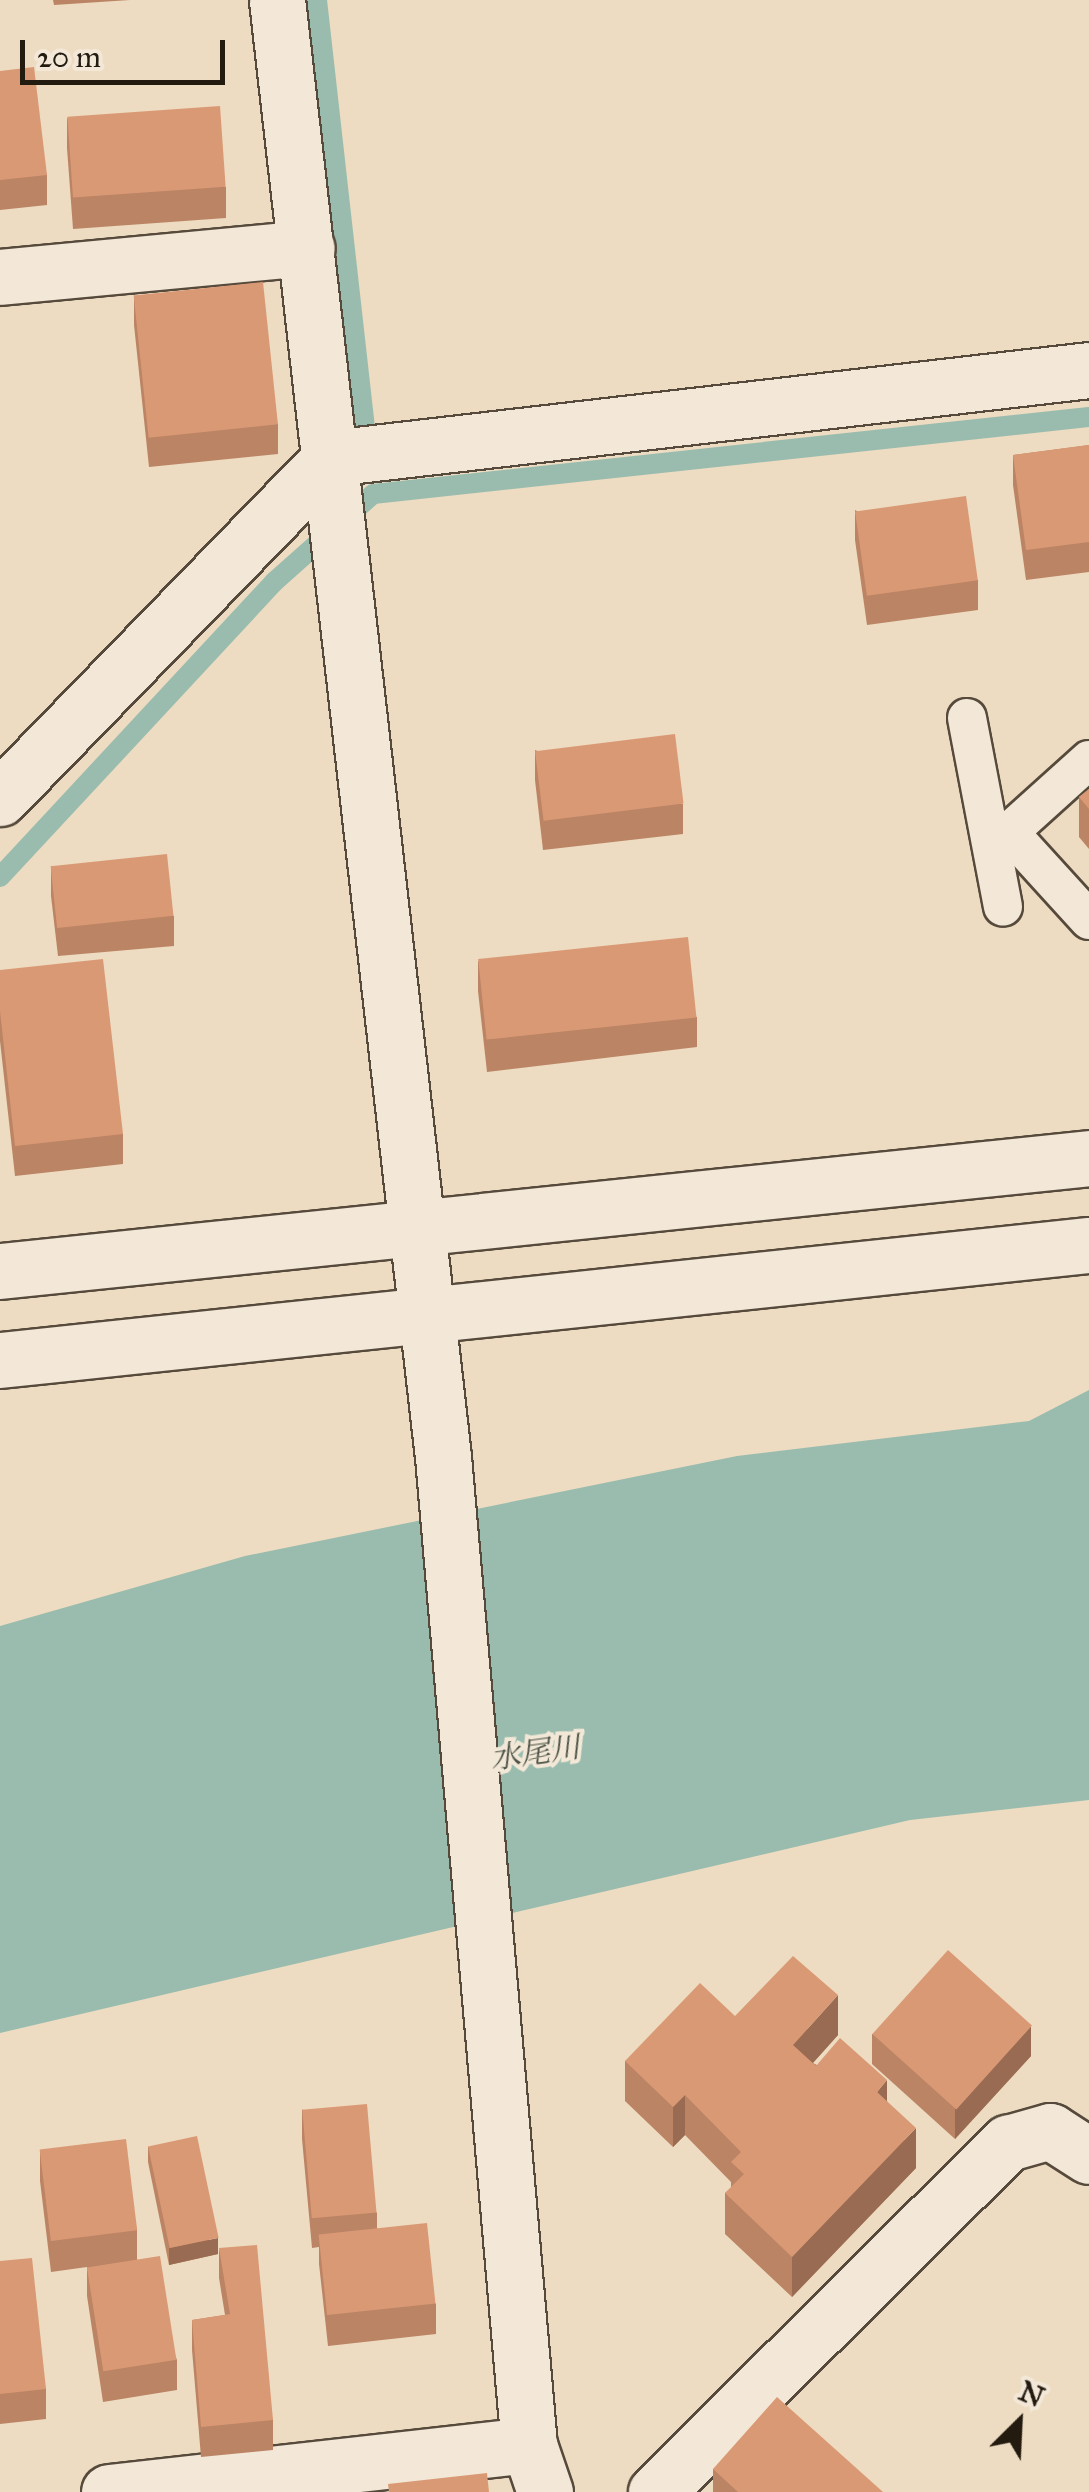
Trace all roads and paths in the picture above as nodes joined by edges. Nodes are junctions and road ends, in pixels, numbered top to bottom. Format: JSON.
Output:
{"nodes":[{"id":1,"x":278,"y":0,"type":"edge"},
{"id":2,"x":307,"y":248,"type":"junction"},
{"id":3,"x":0,"y":278,"type":"edge"},
{"id":4,"x":1089,"y":370,"type":"edge"},
{"id":5,"x":331,"y":458,"type":"junction"},
{"id":6,"x":967,"y":718,"type":"dead end"},
{"id":7,"x":66,"y":726,"type":"junction"},
{"id":8,"x":0,"y":734,"type":"edge"},
{"id":9,"x":1089,"y":760,"type":"edge"},
{"id":10,"x":0,"y":798,"type":"edge"},
{"id":11,"x":999,"y":834,"type":"junction"},
{"id":12,"x":1003,"y":907,"type":"dead end"},
{"id":13,"x":1089,"y":920,"type":"edge"},
{"id":14,"x":1089,"y":1158,"type":"edge"},
{"id":15,"x":415,"y":1222,"type":"junction"},
{"id":16,"x":1089,"y":1246,"type":"edge"},
{"id":17,"x":0,"y":1271,"type":"edge"},
{"id":18,"x":424,"y":1314,"type":"junction"},
{"id":19,"x":0,"y":1360,"type":"edge"},
{"id":20,"x":1089,"y":2156,"type":"edge"},
{"id":21,"x":537,"y":2468,"type":"edge"},
{"id":22,"x":109,"y":2492,"type":"edge"},
{"id":23,"x":656,"y":2492,"type":"edge"}],
"edges":[{"from":1,"to":2,"type":"street"},
{"from":2,"to":3,"type":"street"},
{"from":2,"to":5,"type":"street"},
{"from":4,"to":5,"type":"street"},
{"from":5,"to":7,"type":"street"},
{"from":5,"to":15,"type":"street"},
{"from":6,"to":11,"type":"lane"},
{"from":7,"to":8,"type":"street"},
{"from":7,"to":10,"type":"street"},
{"from":9,"to":11,"type":"lane"},
{"from":11,"to":12,"type":"lane"},
{"from":11,"to":13,"type":"lane"},
{"from":14,"to":15,"type":"street"},
{"from":15,"to":17,"type":"street"},
{"from":15,"to":18,"type":"street"},
{"from":16,"to":18,"type":"street"},
{"from":18,"to":19,"type":"street"},
{"from":18,"to":21,"type":"street"},
{"from":20,"to":23,"type":"street"},
{"from":21,"to":22,"type":"street"}]}
